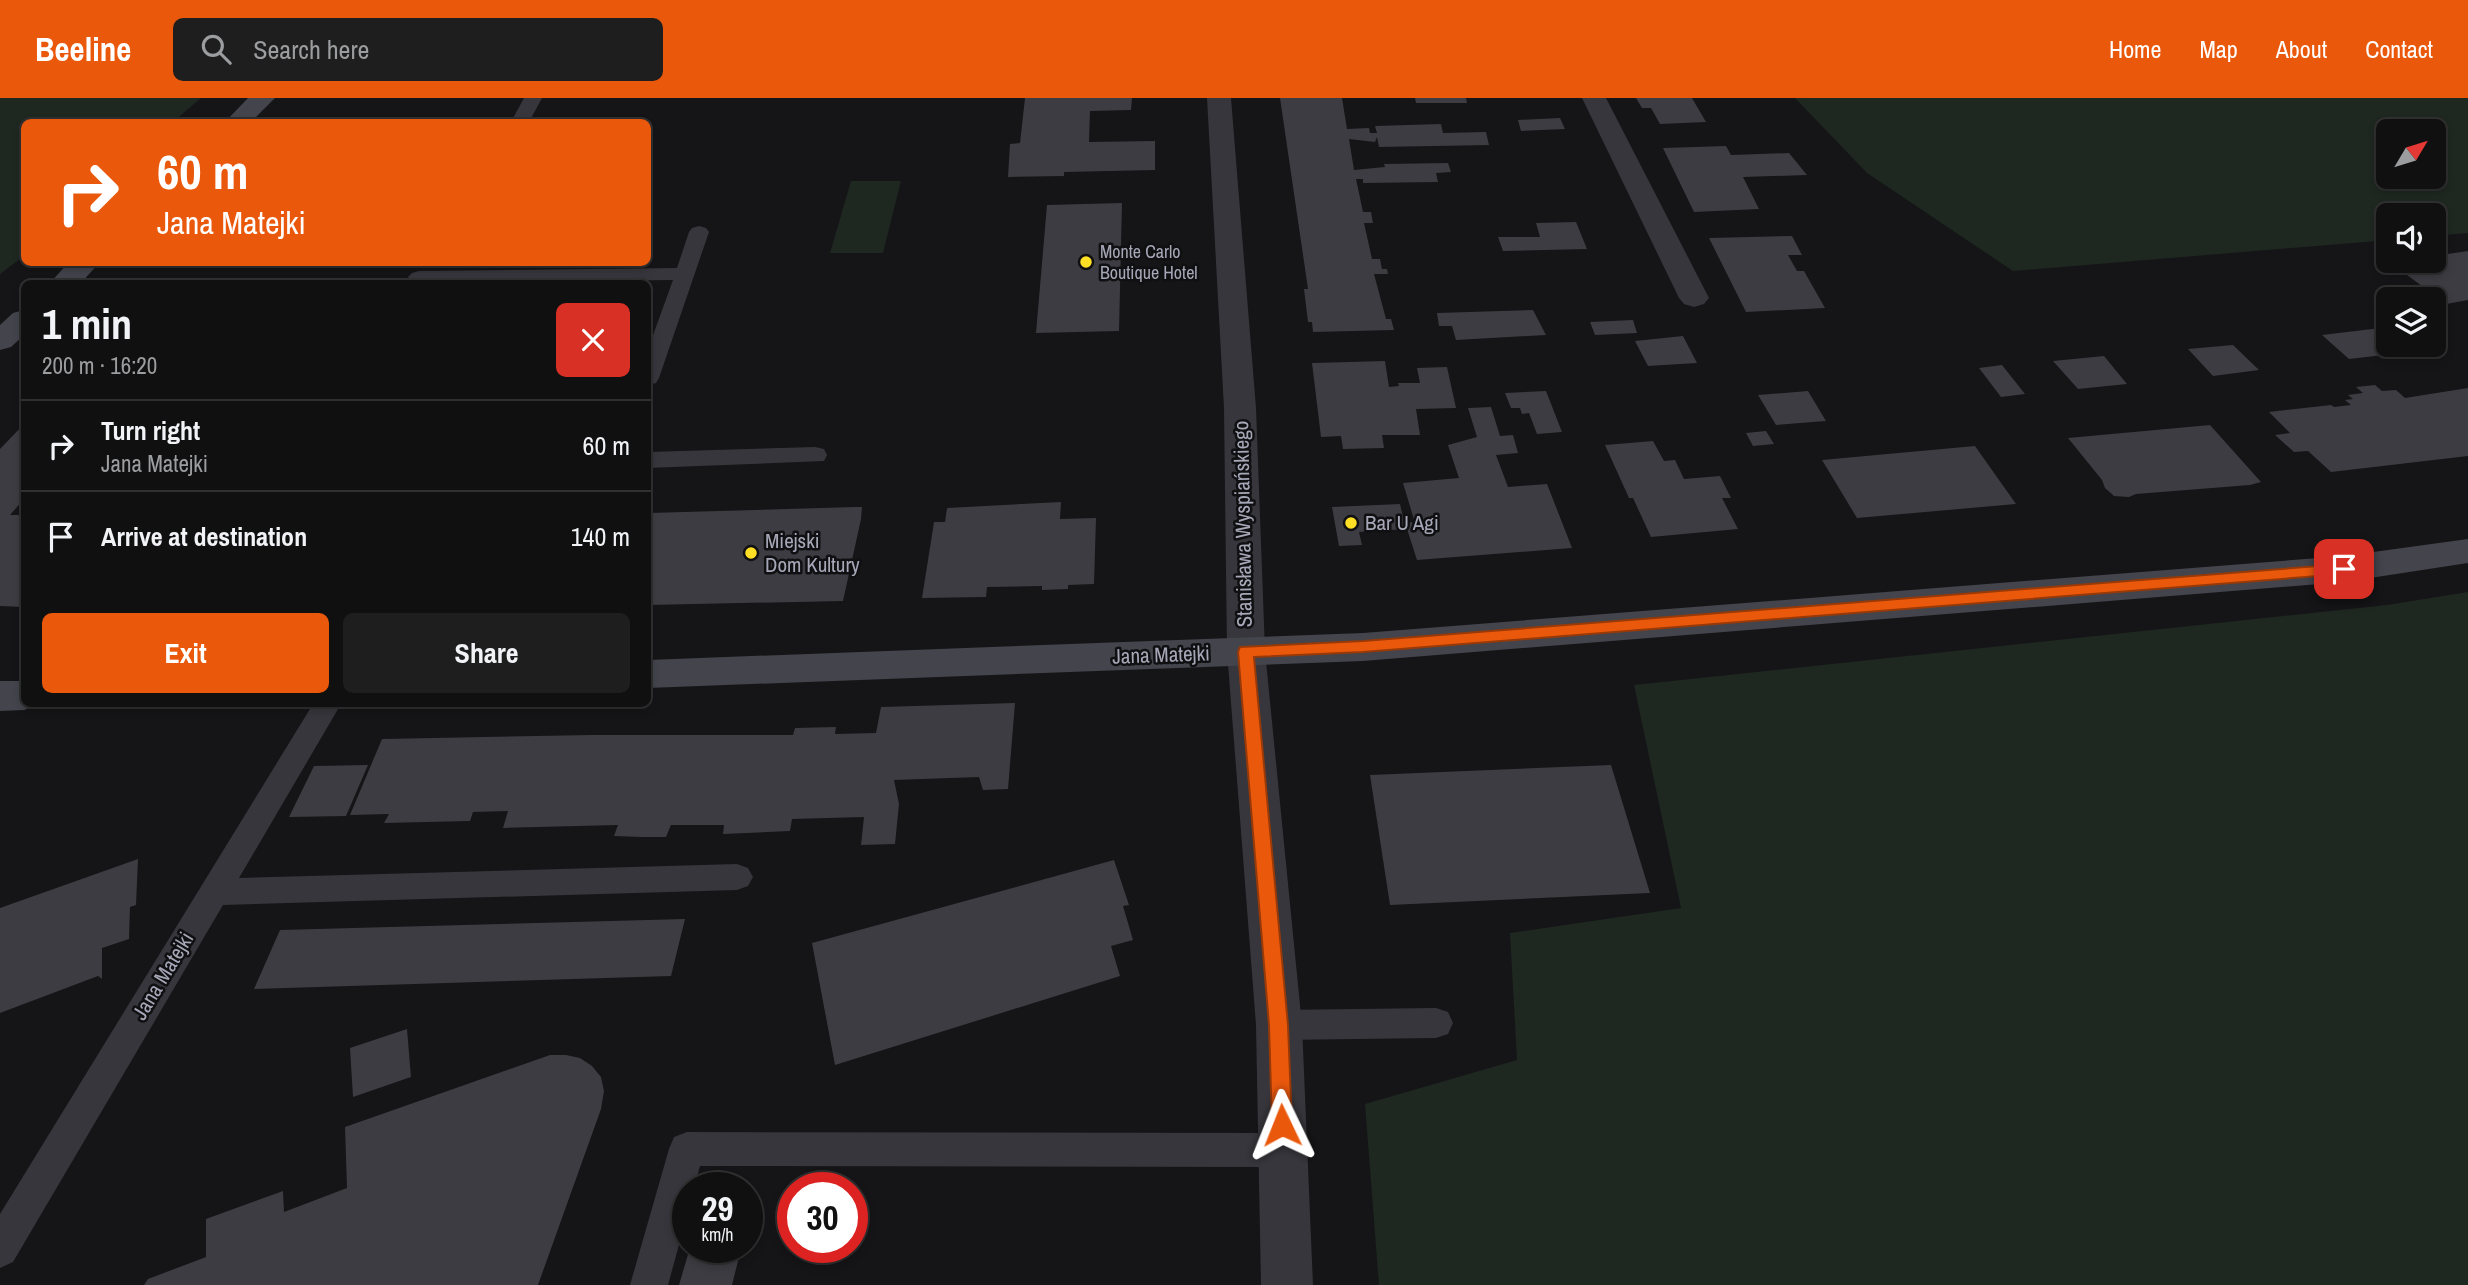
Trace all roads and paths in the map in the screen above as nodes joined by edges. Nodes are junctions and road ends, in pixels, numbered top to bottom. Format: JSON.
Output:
{"nodes":[{"id":1,"x":263,"y":98,"type":"edge"},
{"id":2,"x":533,"y":98,"type":"edge"},
{"id":3,"x":1219,"y":98,"type":"edge"},
{"id":4,"x":1594,"y":98,"type":"edge"},
{"id":5,"x":240,"y":119,"type":"edge"},
{"id":6,"x":522,"y":119,"type":"edge"},
{"id":7,"x":699,"y":232,"type":"dead end"},
{"id":8,"x":82,"y":266,"type":"edge"},
{"id":9,"x":420,"y":274,"type":"edge"},
{"id":10,"x":686,"y":274,"type":"junction"},
{"id":11,"x":67,"y":280,"type":"edge"},
{"id":12,"x":1694,"y":298,"type":"dead end"},
{"id":13,"x":21,"y":322,"type":"edge"},
{"id":14,"x":0,"y":341,"type":"edge"},
{"id":15,"x":651,"y":370,"type":"edge"},
{"id":16,"x":815,"y":455,"type":"dead end"},
{"id":17,"x":651,"y":460,"type":"edge"},
{"id":18,"x":2468,"y":551,"type":"edge"},
{"id":19,"x":1246,"y":652,"type":"junction"},
{"id":20,"x":651,"y":674,"type":"edge"},
{"id":21,"x":21,"y":695,"type":"edge"},
{"id":22,"x":0,"y":696,"type":"edge"},
{"id":23,"x":325,"y":707,"type":"edge"},
{"id":24,"x":737,"y":877,"type":"dead end"},
{"id":25,"x":214,"y":892,"type":"junction"},
{"id":26,"x":1436,"y":1023,"type":"dead end"},
{"id":27,"x":1279,"y":1025,"type":"junction"},
{"id":28,"x":1283,"y":1150,"type":"junction"},
{"id":29,"x":0,"y":1248,"type":"edge"},
{"id":30,"x":649,"y":1285,"type":"edge"},
{"id":31,"x":1287,"y":1285,"type":"edge"}],
"edges":[{"from":1,"to":5,"type":"street"},
{"from":2,"to":6,"type":"lane"},
{"from":3,"to":19,"type":"street","name":"Stanisława Wyspiańskiego"},
{"from":4,"to":12,"type":"street"},
{"from":7,"to":10,"type":"lane"},
{"from":8,"to":11,"type":"street"},
{"from":9,"to":10,"type":"lane"},
{"from":10,"to":15,"type":"lane"},
{"from":13,"to":14,"type":"street"},
{"from":16,"to":17,"type":"lane"},
{"from":18,"to":19,"type":"street","name":"Jana Matejki"},
{"from":19,"to":20,"type":"street","name":"Jana Matejki"},
{"from":19,"to":27,"type":"street","name":"Stanisława Wyspiańskiego"},
{"from":21,"to":22,"type":"street"},
{"from":23,"to":25,"type":"lane","name":"Jana Matejki"},
{"from":24,"to":25,"type":"lane"},
{"from":25,"to":29,"type":"lane","name":"Jana Matejki"},
{"from":26,"to":27,"type":"lane"},
{"from":27,"to":28,"type":"street","name":"Stanisława Wyspiańskiego"},
{"from":28,"to":30,"type":"lane"},
{"from":28,"to":31,"type":"street","name":"Stanisława Wyspiańskiego"}]}
